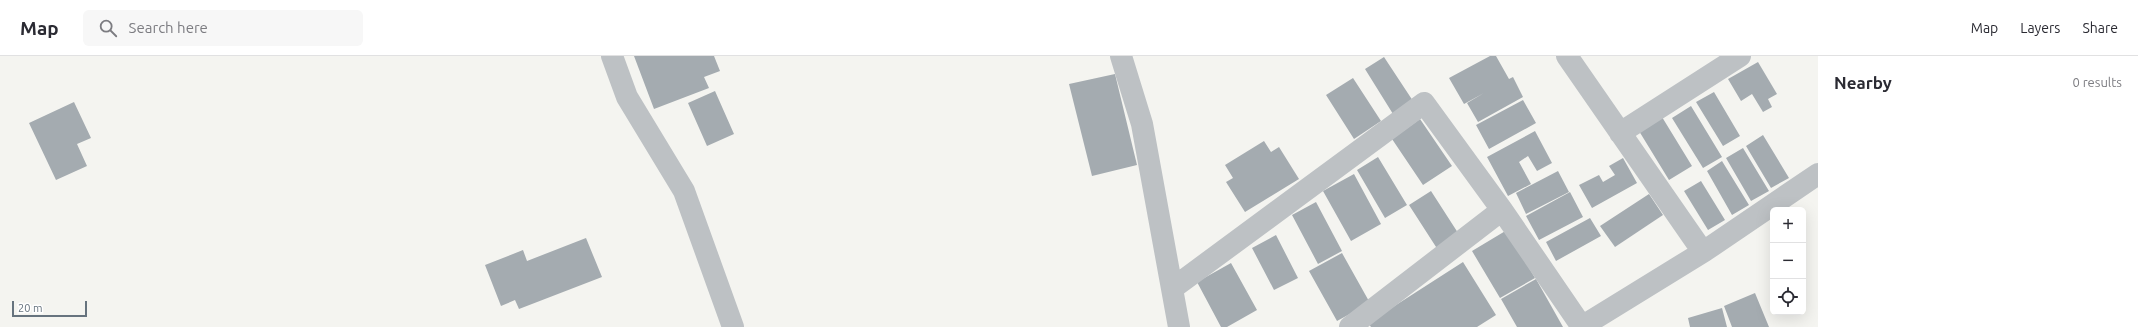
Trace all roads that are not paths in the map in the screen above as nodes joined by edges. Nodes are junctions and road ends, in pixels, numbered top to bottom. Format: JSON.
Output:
{"nodes":[{"id":1,"x":612,"y":56,"type":"edge"},
{"id":2,"x":1121,"y":56,"type":"edge"},
{"id":3,"x":1567,"y":56,"type":"edge"},
{"id":4,"x":1740,"y":56,"type":"edge"},
{"id":5,"x":1620,"y":133,"type":"junction"},
{"id":6,"x":1818,"y":174,"type":"edge"},
{"id":7,"x":1502,"y":210,"type":"junction"},
{"id":8,"x":1703,"y":252,"type":"junction"},
{"id":9,"x":1173,"y":288,"type":"junction"},
{"id":10,"x":733,"y":327,"type":"edge"},
{"id":11,"x":1179,"y":327,"type":"edge"},
{"id":12,"x":1350,"y":327,"type":"edge"},
{"id":13,"x":1581,"y":327,"type":"edge"}],
"edges":[{"from":1,"to":10,"type":"street"},
{"from":2,"to":9,"type":"street"},
{"from":3,"to":5,"type":"street"},
{"from":4,"to":5,"type":"street"},
{"from":5,"to":8,"type":"street"},
{"from":6,"to":8,"type":"street"},
{"from":7,"to":9,"type":"street"},
{"from":7,"to":12,"type":"street"},
{"from":7,"to":13,"type":"street"},
{"from":8,"to":13,"type":"street"},
{"from":9,"to":11,"type":"street"}]}
